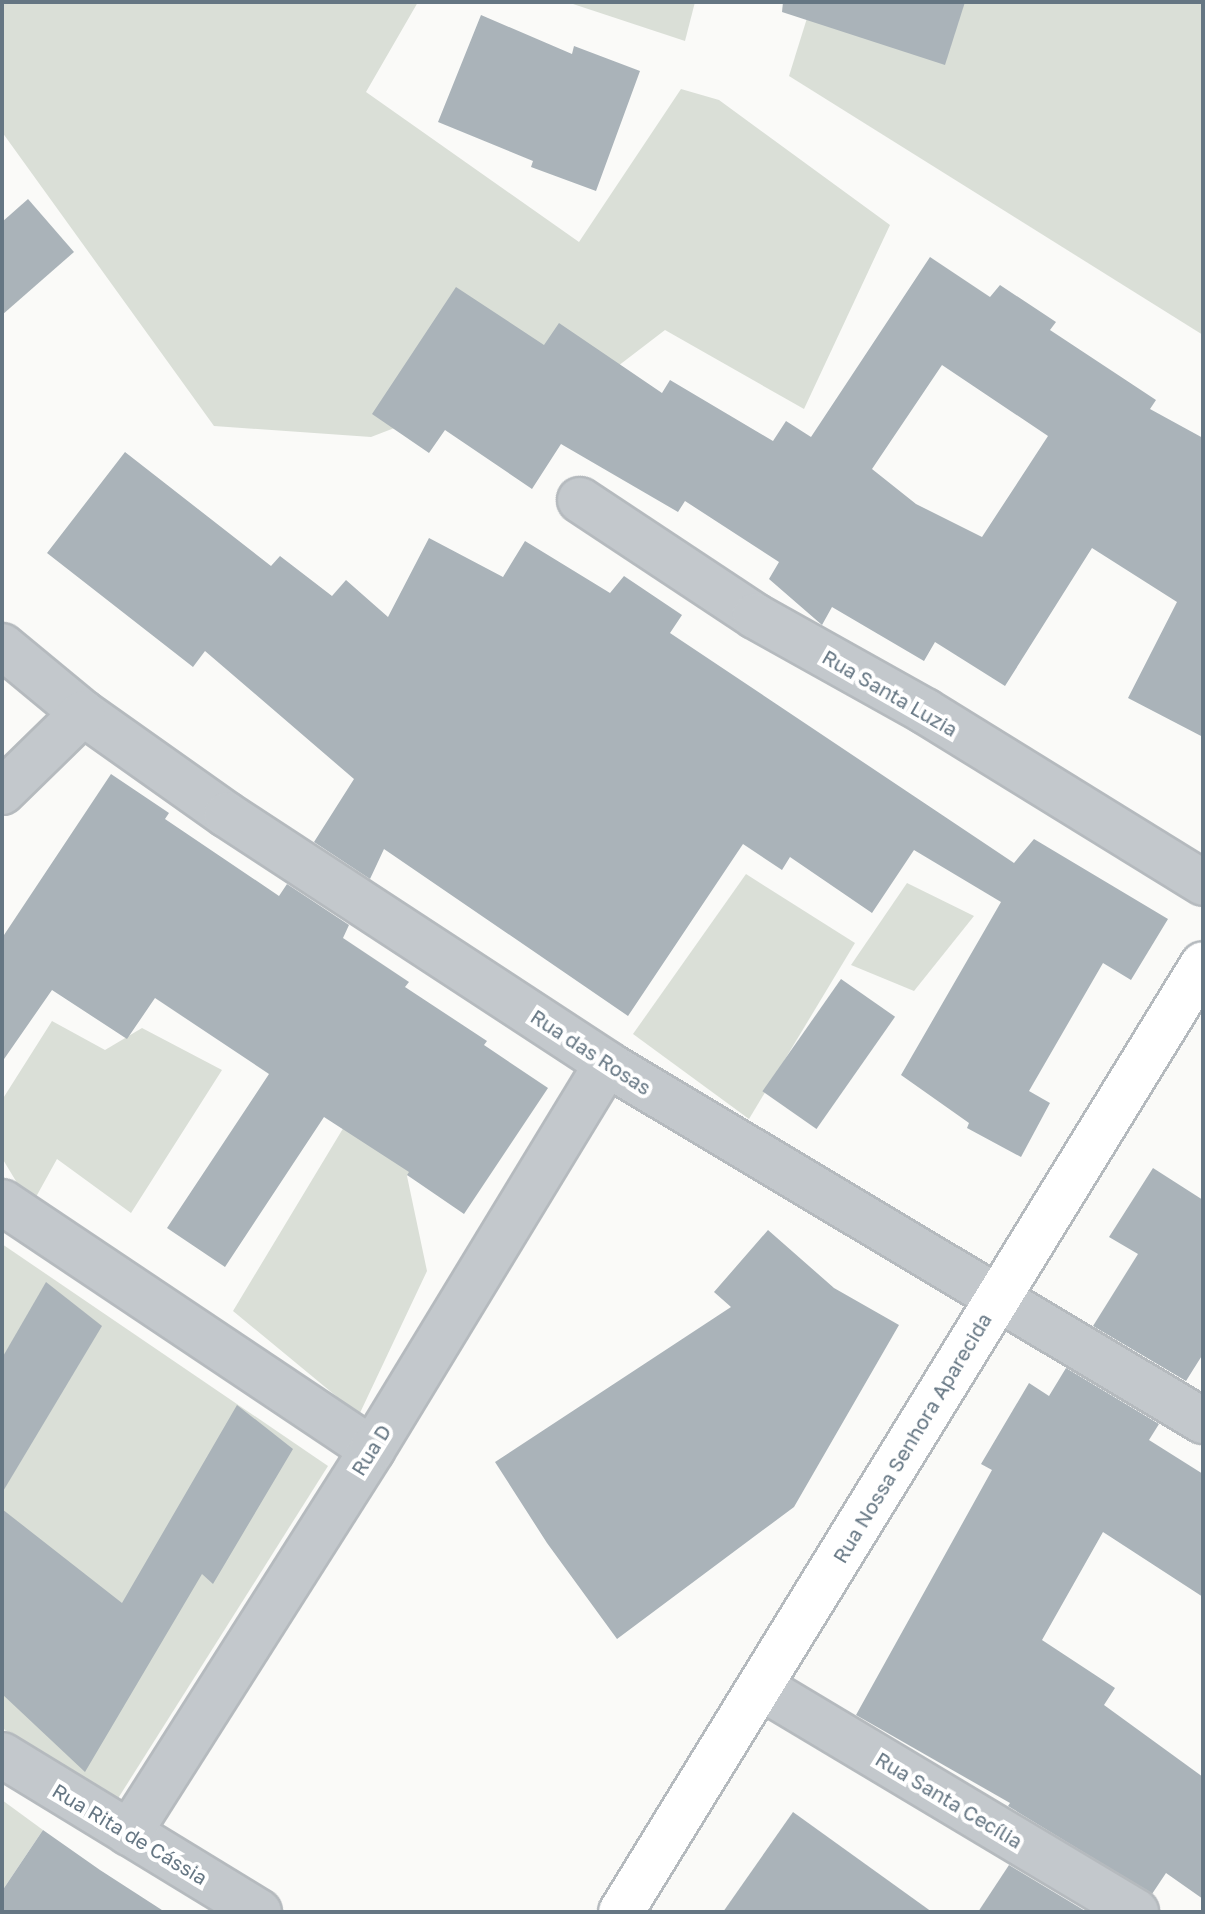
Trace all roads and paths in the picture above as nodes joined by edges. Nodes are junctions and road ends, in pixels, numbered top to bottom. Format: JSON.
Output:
{"nodes":[{"id":1,"x":580,"y":500,"type":"dead end"},
{"id":2,"x":2,"y":646,"type":"edge"},
{"id":3,"x":83,"y":713,"type":"junction"},
{"id":4,"x":2,"y":792,"type":"edge"},
{"id":5,"x":1203,"y":883,"type":"edge"},
{"id":6,"x":1203,"y":964,"type":"edge"},
{"id":7,"x":607,"y":1064,"type":"junction"},
{"id":8,"x":2,"y":1202,"type":"edge"},
{"id":9,"x":995,"y":1300,"type":"junction"},
{"id":10,"x":1203,"y":1421,"type":"edge"},
{"id":11,"x":372,"y":1450,"type":"junction"},
{"id":12,"x":762,"y":1688,"type":"junction"},
{"id":13,"x":2,"y":1755,"type":"edge"},
{"id":14,"x":129,"y":1833,"type":"junction"},
{"id":15,"x":259,"y":1912,"type":"edge"},
{"id":16,"x":621,"y":1912,"type":"edge"},
{"id":17,"x":1136,"y":1912,"type":"edge"}],
"edges":[{"from":1,"to":5,"type":"street","name":"Rua Santa Luzia"},
{"from":2,"to":3,"type":"street","name":"Rua das Rosas"},
{"from":3,"to":4,"type":"street"},
{"from":3,"to":7,"type":"street","name":"Rua das Rosas"},
{"from":6,"to":9,"type":"main road","name":"Rua Nossa Senhora Aparecida"},
{"from":7,"to":9,"type":"street","name":"Rua das Rosas"},
{"from":7,"to":11,"type":"street","name":"Rua D"},
{"from":8,"to":11,"type":"street"},
{"from":9,"to":10,"type":"street","name":"Rua das Rosas"},
{"from":9,"to":12,"type":"main road","name":"Rua Nossa Senhora Aparecida"},
{"from":11,"to":14,"type":"street","name":"Rua D"},
{"from":12,"to":16,"type":"main road","name":"Rua Nossa Senhora Aparecida"},
{"from":12,"to":17,"type":"street","name":"Rua Santa Cecília"},
{"from":13,"to":14,"type":"street","name":"Rua Rita de Cássia"},
{"from":14,"to":15,"type":"street","name":"Rua Rita de Cássia"}]}
